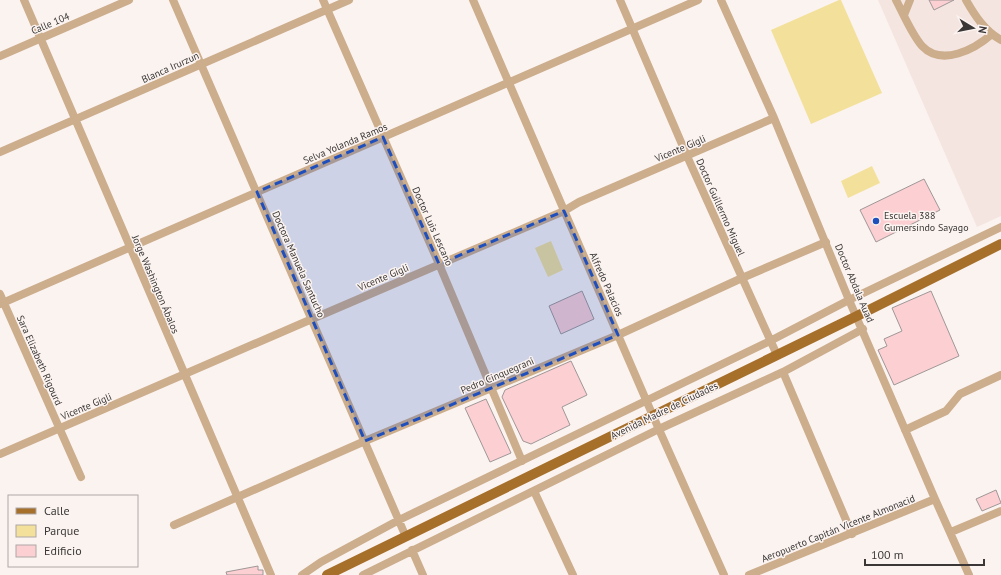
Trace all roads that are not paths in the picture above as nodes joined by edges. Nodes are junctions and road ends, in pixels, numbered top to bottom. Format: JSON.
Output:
{"nodes":[{"id":1,"x":24,"y":0,"type":"edge"},
{"id":2,"x":129,"y":0,"type":"edge"},
{"id":3,"x":173,"y":0,"type":"edge"},
{"id":4,"x":323,"y":0,"type":"edge"},
{"id":5,"x":348,"y":0,"type":"edge"},
{"id":6,"x":473,"y":0,"type":"edge"},
{"id":7,"x":620,"y":0,"type":"edge"},
{"id":8,"x":698,"y":0,"type":"edge"},
{"id":9,"x":721,"y":0,"type":"edge"},
{"id":10,"x":896,"y":0,"type":"edge"},
{"id":11,"x":910,"y":0,"type":"edge"},
{"id":12,"x":966,"y":0,"type":"edge"},
{"id":13,"x":327,"y":9,"type":"junction"},
{"id":14,"x":904,"y":15,"type":"junction"},
{"id":15,"x":633,"y":28,"type":"junction"},
{"id":16,"x":992,"y":34,"type":"junction"},
{"id":17,"x":40,"y":38,"type":"junction"},
{"id":18,"x":1001,"y":40,"type":"edge"},
{"id":19,"x":0,"y":56,"type":"edge"},
{"id":20,"x":201,"y":64,"type":"junction"},
{"id":21,"x":508,"y":82,"type":"junction"},
{"id":22,"x":774,"y":118,"type":"junction"},
{"id":23,"x":75,"y":119,"type":"junction"},
{"id":24,"x":383,"y":137,"type":"junction"},
{"id":25,"x":0,"y":152,"type":"edge"},
{"id":26,"x":687,"y":156,"type":"junction"},
{"id":27,"x":257,"y":192,"type":"junction"},
{"id":28,"x":564,"y":211,"type":"junction"},
{"id":29,"x":1001,"y":227,"type":"edge"},
{"id":30,"x":826,"y":242,"type":"junction"},
{"id":31,"x":1001,"y":244,"type":"edge"},
{"id":32,"x":130,"y":247,"type":"junction"},
{"id":33,"x":439,"y":264,"type":"junction"},
{"id":34,"x":742,"y":278,"type":"junction"},
{"id":35,"x":1,"y":300,"type":"edge"},
{"id":36,"x":850,"y":300,"type":"junction"},
{"id":37,"x":857,"y":316,"type":"junction"},
{"id":38,"x":312,"y":318,"type":"junction"},
{"id":39,"x":863,"y":329,"type":"junction"},
{"id":40,"x":618,"y":335,"type":"junction"},
{"id":41,"x":770,"y":341,"type":"junction"},
{"id":42,"x":777,"y":355,"type":"junction"},
{"id":43,"x":784,"y":372,"type":"junction"},
{"id":44,"x":1001,"y":374,"type":"edge"},
{"id":45,"x":184,"y":375,"type":"junction"},
{"id":46,"x":491,"y":388,"type":"junction"},
{"id":47,"x":647,"y":401,"type":"junction"},
{"id":48,"x":653,"y":416,"type":"junction"},
{"id":49,"x":59,"y":428,"type":"junction"},
{"id":50,"x":660,"y":429,"type":"junction"},
{"id":51,"x":905,"y":430,"type":"junction"},
{"id":52,"x":365,"y":440,"type":"junction"},
{"id":53,"x":0,"y":454,"type":"edge"},
{"id":54,"x":522,"y":461,"type":"junction"},
{"id":55,"x":81,"y":477,"type":"dead end"},
{"id":56,"x":534,"y":490,"type":"junction"},
{"id":57,"x":238,"y":497,"type":"junction"},
{"id":58,"x":935,"y":499,"type":"junction"},
{"id":59,"x":1001,"y":511,"type":"edge"},
{"id":60,"x":399,"y":520,"type":"junction"},
{"id":61,"x":174,"y":525,"type":"dead end"},
{"id":62,"x":950,"y":532,"type":"junction"},
{"id":63,"x":852,"y":534,"type":"junction"},
{"id":64,"x":406,"y":537,"type":"junction"},
{"id":65,"x":412,"y":550,"type":"junction"},
{"id":66,"x":271,"y":575,"type":"edge"},
{"id":67,"x":302,"y":575,"type":"edge"},
{"id":68,"x":327,"y":575,"type":"edge"},
{"id":69,"x":363,"y":575,"type":"edge"},
{"id":70,"x":423,"y":575,"type":"edge"},
{"id":71,"x":573,"y":575,"type":"edge"},
{"id":72,"x":724,"y":575,"type":"edge"},
{"id":73,"x":749,"y":575,"type":"edge"},
{"id":74,"x":969,"y":575,"type":"edge"}],
"edges":[{"from":1,"to":17,"type":"street","name":"Jorge Washington Ábalos"},
{"from":2,"to":17,"type":"street","name":"Calle 104"},
{"from":3,"to":20,"type":"street","name":"Doctora Manuela Santucho"},
{"from":4,"to":13,"type":"street","name":"Doctor Luis Lescano"},
{"from":5,"to":13,"type":"street","name":"Blanca Irurzun"},
{"from":6,"to":21,"type":"street","name":"Alfredo Palacios"},
{"from":7,"to":15,"type":"street","name":"Doctor Guillermo Miguel"},
{"from":8,"to":15,"type":"street","name":"Selva Yolanda Ramos"},
{"from":9,"to":22,"type":"street","name":"Doctor Abdala Auad"},
{"from":10,"to":14,"type":"street"},
{"from":11,"to":14,"type":"street"},
{"from":12,"to":16,"type":"street"},
{"from":13,"to":20,"type":"street","name":"Blanca Irurzun"},
{"from":13,"to":24,"type":"street","name":"Doctor Luis Lescano"},
{"from":14,"to":16,"type":"street"},
{"from":15,"to":21,"type":"street","name":"Selva Yolanda Ramos"},
{"from":15,"to":26,"type":"street","name":"Doctor Guillermo Miguel"},
{"from":16,"to":18,"type":"street"},
{"from":17,"to":19,"type":"street","name":"Calle 104"},
{"from":17,"to":23,"type":"street","name":"Jorge Washington Ábalos"},
{"from":20,"to":23,"type":"street","name":"Blanca Irurzun"},
{"from":20,"to":27,"type":"street","name":"Doctora Manuela Santucho"},
{"from":21,"to":24,"type":"street","name":"Selva Yolanda Ramos"},
{"from":21,"to":28,"type":"street","name":"Alfredo Palacios"},
{"from":22,"to":26,"type":"street","name":"Vicente Gigli"},
{"from":22,"to":30,"type":"street","name":"Doctor Abdala Auad"},
{"from":23,"to":25,"type":"street","name":"Blanca Irurzun"},
{"from":23,"to":32,"type":"street","name":"Jorge Washington Ábalos"},
{"from":24,"to":27,"type":"street","name":"Selva Yolanda Ramos"},
{"from":24,"to":33,"type":"street","name":"Doctor Luis Lescano"},
{"from":26,"to":28,"type":"street","name":"Vicente Gigli"},
{"from":26,"to":34,"type":"street","name":"Doctor Guillermo Miguel"},
{"from":27,"to":32,"type":"street","name":"Selva Yolanda Ramos"},
{"from":27,"to":38,"type":"street","name":"Doctora Manuela Santucho"},
{"from":28,"to":33,"type":"street","name":"Vicente Gigli"},
{"from":28,"to":40,"type":"street","name":"Alfredo Palacios"},
{"from":29,"to":36,"type":"street"},
{"from":30,"to":34,"type":"street","name":"Pedro Cinquegrani"},
{"from":30,"to":36,"type":"street","name":"Doctor Abdala Auad"},
{"from":31,"to":37,"type":"main road","name":"Avenida Madre de Ciudades"},
{"from":32,"to":35,"type":"street","name":"Selva Yolanda Ramos"},
{"from":32,"to":45,"type":"street","name":"Jorge Washington Ábalos"},
{"from":33,"to":38,"type":"street","name":"Vicente Gigli"},
{"from":33,"to":46,"type":"street","name":"Doctor Luis Lescano"},
{"from":34,"to":40,"type":"street","name":"Pedro Cinquegrani"},
{"from":34,"to":41,"type":"street","name":"Doctor Guillermo Miguel"},
{"from":35,"to":49,"type":"street","name":"Sara Elizabeth Rigourd"},
{"from":36,"to":37,"type":"street","name":"Doctor Abdala Auad"},
{"from":36,"to":41,"type":"street"},
{"from":37,"to":39,"type":"street","name":"Doctor Abdala Auad"},
{"from":37,"to":42,"type":"main road","name":"Avenida Madre de Ciudades"},
{"from":38,"to":45,"type":"street","name":"Vicente Gigli"},
{"from":38,"to":52,"type":"street","name":"Doctora Manuela Santucho"},
{"from":39,"to":43,"type":"street"},
{"from":39,"to":51,"type":"street","name":"Doctor Abdala Auad"},
{"from":40,"to":46,"type":"street","name":"Pedro Cinquegrani"},
{"from":40,"to":47,"type":"street","name":"Alfredo Palacios"},
{"from":41,"to":42,"type":"street","name":"Doctor Guillermo Miguel"},
{"from":41,"to":47,"type":"street"},
{"from":42,"to":48,"type":"main road","name":"Avenida Madre de Ciudades"},
{"from":43,"to":50,"type":"street"},
{"from":43,"to":63,"type":"street"},
{"from":44,"to":51,"type":"street"},
{"from":45,"to":49,"type":"street","name":"Vicente Gigli"},
{"from":45,"to":57,"type":"street","name":"Jorge Washington Ábalos"},
{"from":46,"to":52,"type":"street","name":"Pedro Cinquegrani"},
{"from":46,"to":54,"type":"street","name":"Doctor Luis Lescano"},
{"from":47,"to":48,"type":"street","name":"Alfredo Palacios"},
{"from":47,"to":54,"type":"street"},
{"from":48,"to":50,"type":"street","name":"Alfredo Palacios"},
{"from":48,"to":64,"type":"main road","name":"Avenida Madre de Ciudades"},
{"from":49,"to":53,"type":"street","name":"Vicente Gigli"},
{"from":49,"to":55,"type":"street","name":"Sara Elizabeth Rigourd"},
{"from":50,"to":56,"type":"street"},
{"from":50,"to":72,"type":"street","name":"Alfredo Palacios"},
{"from":51,"to":58,"type":"street","name":"Doctor Abdala Auad"},
{"from":52,"to":57,"type":"street","name":"Pedro Cinquegrani"},
{"from":52,"to":60,"type":"street","name":"Doctora Manuela Santucho"},
{"from":54,"to":60,"type":"street"},
{"from":56,"to":65,"type":"street"},
{"from":56,"to":71,"type":"street"},
{"from":57,"to":61,"type":"street","name":"Pedro Cinquegrani"},
{"from":57,"to":66,"type":"street","name":"Jorge Washington Ábalos"},
{"from":58,"to":62,"type":"street","name":"Doctor Abdala Auad"},
{"from":58,"to":63,"type":"street","name":"Aeropuerto Capitán Vicente Almonacid"},
{"from":59,"to":62,"type":"street"},
{"from":60,"to":64,"type":"street","name":"Doctora Manuela Santucho"},
{"from":60,"to":67,"type":"street"},
{"from":62,"to":74,"type":"street","name":"Doctor Abdala Auad"},
{"from":63,"to":73,"type":"street","name":"Aeropuerto Capitán Vicente Almonacid"},
{"from":64,"to":68,"type":"main road","name":"Avenida Madre de Ciudades"},
{"from":65,"to":69,"type":"street"},
{"from":65,"to":70,"type":"street"}]}
